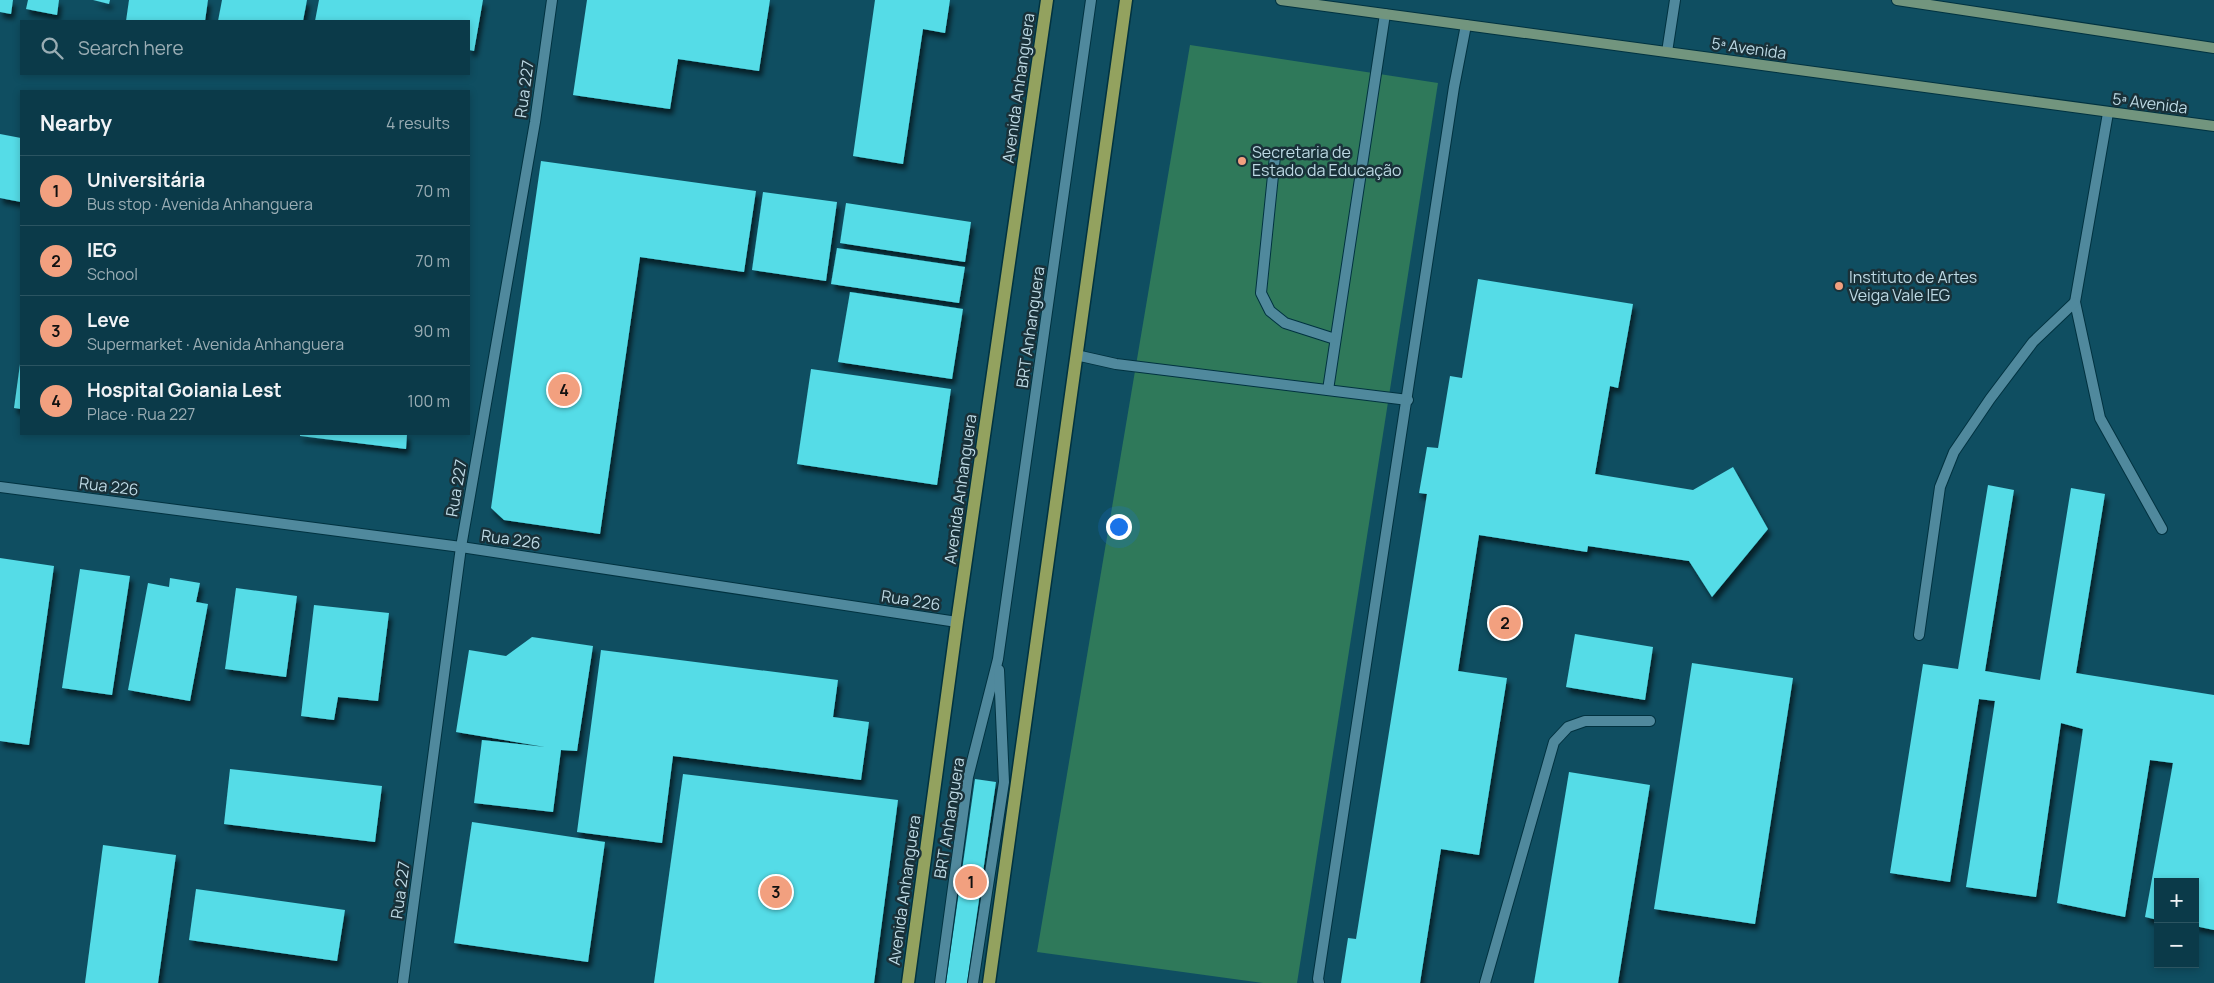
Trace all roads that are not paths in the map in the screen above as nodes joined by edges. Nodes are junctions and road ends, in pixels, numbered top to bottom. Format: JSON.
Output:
{"nodes":[{"id":1,"x":552,"y":0,"type":"edge"},
{"id":2,"x":1047,"y":0,"type":"edge"},
{"id":3,"x":1091,"y":0,"type":"edge"},
{"id":4,"x":1126,"y":0,"type":"edge"},
{"id":5,"x":1281,"y":0,"type":"edge"},
{"id":6,"x":1675,"y":0,"type":"edge"},
{"id":7,"x":1897,"y":0,"type":"edge"},
{"id":8,"x":1385,"y":14,"type":"junction"},
{"id":9,"x":1466,"y":25,"type":"junction"},
{"id":10,"x":2214,"y":48,"type":"edge"},
{"id":11,"x":1667,"y":52,"type":"junction"},
{"id":12,"x":2108,"y":113,"type":"junction"},
{"id":13,"x":2214,"y":126,"type":"edge"},
{"id":14,"x":1275,"y":156,"type":"dead end"},
{"id":15,"x":2075,"y":302,"type":"junction"},
{"id":16,"x":1335,"y":339,"type":"junction"},
{"id":17,"x":1076,"y":355,"type":"junction"},
{"id":18,"x":1328,"y":390,"type":"junction"},
{"id":19,"x":1408,"y":400,"type":"junction"},
{"id":20,"x":0,"y":487,"type":"edge"},
{"id":21,"x":2162,"y":528,"type":"dead end"},
{"id":22,"x":461,"y":547,"type":"junction"},
{"id":23,"x":957,"y":622,"type":"junction"},
{"id":24,"x":1919,"y":635,"type":"dead end"},
{"id":25,"x":998,"y":659,"type":"junction"},
{"id":26,"x":1650,"y":721,"type":"dead end"},
{"id":27,"x":403,"y":983,"type":"edge"},
{"id":28,"x":908,"y":983,"type":"edge"},
{"id":29,"x":940,"y":983,"type":"edge"},
{"id":30,"x":972,"y":983,"type":"edge"},
{"id":31,"x":989,"y":983,"type":"edge"},
{"id":32,"x":1319,"y":983,"type":"edge"},
{"id":33,"x":1485,"y":983,"type":"edge"}],
"edges":[{"from":1,"to":22,"type":"street","name":"Rua 227"},
{"from":2,"to":23,"type":"main road","name":"Avenida Anhanguera"},
{"from":3,"to":25,"type":"street","name":"BRT Anhanguera"},
{"from":4,"to":17,"type":"main road"},
{"from":5,"to":8,"type":"main road","name":"5ª Avenida"},
{"from":6,"to":11,"type":"street"},
{"from":7,"to":10,"type":"main road"},
{"from":8,"to":9,"type":"main road","name":"5ª Avenida"},
{"from":8,"to":16,"type":"street"},
{"from":9,"to":11,"type":"main road","name":"5ª Avenida"},
{"from":9,"to":19,"type":"street"},
{"from":11,"to":12,"type":"main road","name":"5ª Avenida"},
{"from":12,"to":13,"type":"main road","name":"5ª Avenida"},
{"from":12,"to":15,"type":"street"},
{"from":14,"to":16,"type":"street"},
{"from":15,"to":21,"type":"street"},
{"from":15,"to":24,"type":"street"},
{"from":16,"to":18,"type":"street"},
{"from":17,"to":18,"type":"street"},
{"from":17,"to":31,"type":"main road"},
{"from":18,"to":19,"type":"street"},
{"from":19,"to":32,"type":"street"},
{"from":20,"to":22,"type":"street","name":"Rua 226"},
{"from":22,"to":23,"type":"street","name":"Rua 226"},
{"from":22,"to":27,"type":"street","name":"Rua 227"},
{"from":23,"to":28,"type":"main road","name":"Avenida Anhanguera"},
{"from":25,"to":29,"type":"street","name":"BRT Anhanguera"},
{"from":25,"to":30,"type":"street","name":"BRT Anhanguera"},
{"from":26,"to":33,"type":"street"}]}
